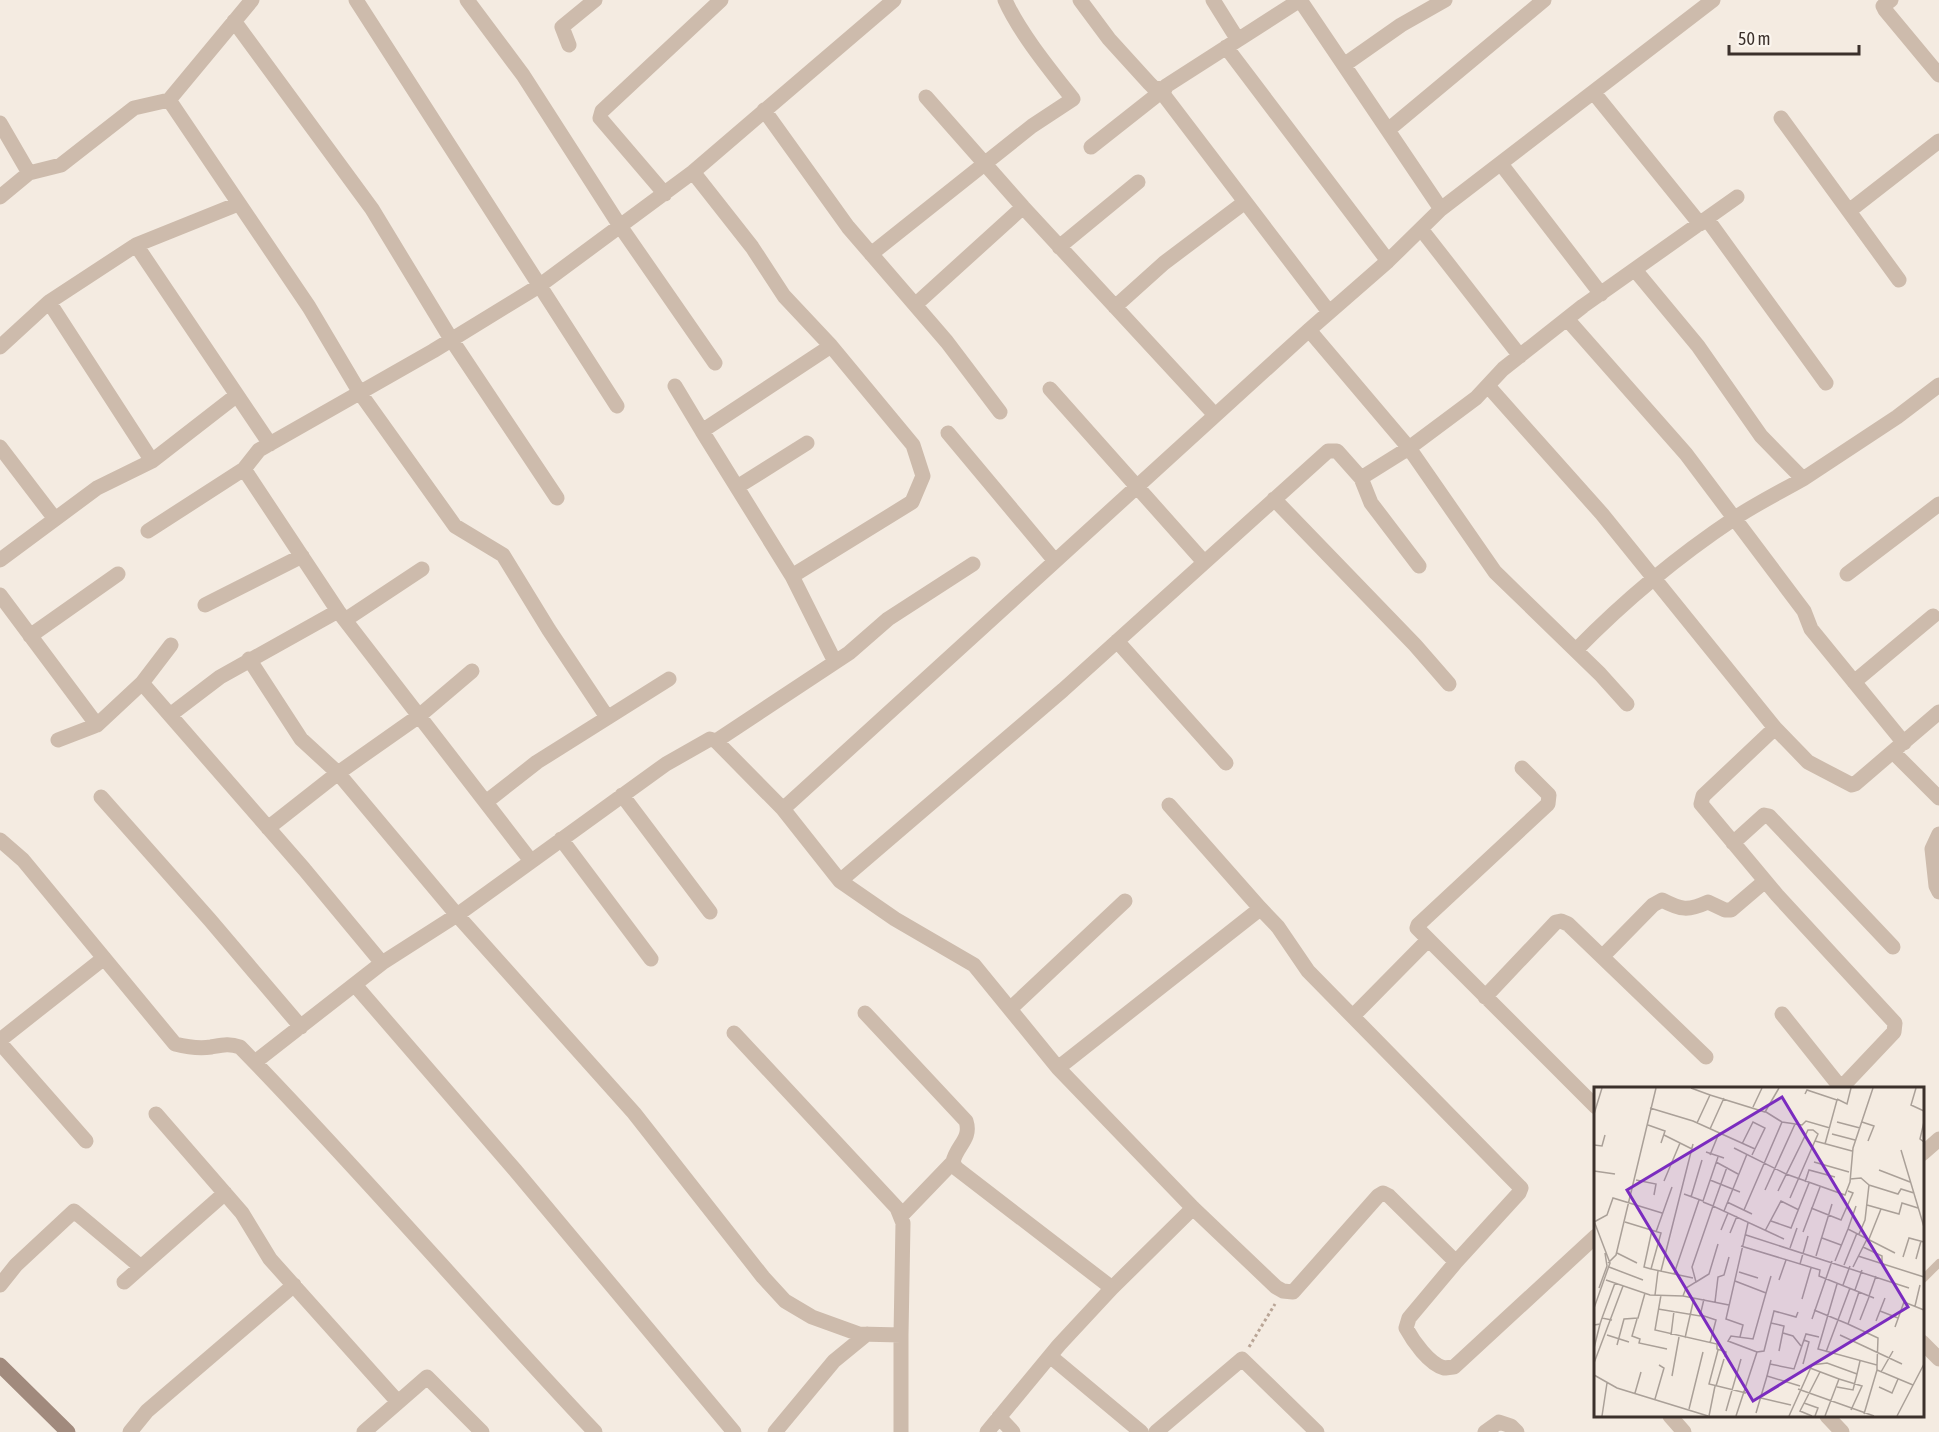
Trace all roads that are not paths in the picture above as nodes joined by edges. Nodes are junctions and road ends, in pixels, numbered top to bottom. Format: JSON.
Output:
{"nodes":[{"id":1,"x":252,"y":0,"type":"edge"},
{"id":2,"x":356,"y":0,"type":"edge"},
{"id":3,"x":467,"y":0,"type":"edge"},
{"id":4,"x":596,"y":0,"type":"edge"},
{"id":5,"x":722,"y":0,"type":"edge"},
{"id":6,"x":894,"y":0,"type":"edge"},
{"id":7,"x":1005,"y":0,"type":"edge"},
{"id":8,"x":1080,"y":0,"type":"edge"},
{"id":9,"x":1213,"y":0,"type":"edge"},
{"id":10,"x":1300,"y":0,"type":"edge"},
{"id":11,"x":1445,"y":0,"type":"edge"},
{"id":12,"x":1713,"y":0,"type":"edge"},
{"id":13,"x":1891,"y":0,"type":"edge"},
{"id":14,"x":1538,"y":2,"type":"edge"},
{"id":15,"x":234,"y":21,"type":"junction"},
{"id":16,"x":1232,"y":44,"type":"junction"},
{"id":17,"x":569,"y":45,"type":"dead end"},
{"id":18,"x":1344,"y":65,"type":"junction"},
{"id":19,"x":1939,"y":75,"type":"edge"},
{"id":20,"x":1164,"y":92,"type":"junction"},
{"id":21,"x":1594,"y":93,"type":"junction"},
{"id":22,"x":926,"y":97,"type":"dead end"},
{"id":23,"x":169,"y":100,"type":"junction"},
{"id":24,"x":764,"y":110,"type":"junction"},
{"id":25,"x":1780,"y":118,"type":"dead end"},
{"id":26,"x":0,"y":123,"type":"edge"},
{"id":27,"x":1388,"y":130,"type":"junction"},
{"id":28,"x":1939,"y":141,"type":"edge"},
{"id":29,"x":1091,"y":147,"type":"dead end"},
{"id":30,"x":1501,"y":164,"type":"junction"},
{"id":31,"x":985,"y":165,"type":"junction"},
{"id":32,"x":29,"y":172,"type":"junction"},
{"id":33,"x":693,"y":172,"type":"junction"},
{"id":34,"x":1138,"y":182,"type":"dead end"},
{"id":35,"x":665,"y":194,"type":"junction"},
{"id":36,"x":0,"y":197,"type":"edge"},
{"id":37,"x":1737,"y":197,"type":"dead end"},
{"id":38,"x":1245,"y":202,"type":"junction"},
{"id":39,"x":238,"y":204,"type":"junction"},
{"id":40,"x":1023,"y":207,"type":"junction"},
{"id":41,"x":1441,"y":209,"type":"junction"},
{"id":42,"x":1849,"y":211,"type":"junction"},
{"id":43,"x":1703,"y":221,"type":"junction"},
{"id":44,"x":620,"y":226,"type":"junction"},
{"id":45,"x":1421,"y":229,"type":"junction"},
{"id":46,"x":136,"y":245,"type":"junction"},
{"id":47,"x":1059,"y":247,"type":"junction"},
{"id":48,"x":871,"y":254,"type":"junction"},
{"id":49,"x":1388,"y":261,"type":"junction"},
{"id":50,"x":1635,"y":270,"type":"junction"},
{"id":51,"x":1899,"y":280,"type":"dead end"},
{"id":52,"x":539,"y":286,"type":"junction"},
{"id":53,"x":1601,"y":294,"type":"junction"},
{"id":54,"x":50,"y":302,"type":"junction"},
{"id":55,"x":915,"y":305,"type":"junction"},
{"id":56,"x":1115,"y":307,"type":"junction"},
{"id":57,"x":1329,"y":312,"type":"junction"},
{"id":58,"x":1567,"y":319,"type":"junction"},
{"id":59,"x":1309,"y":330,"type":"junction"},
{"id":60,"x":451,"y":339,"type":"junction"},
{"id":61,"x":831,"y":346,"type":"junction"},
{"id":62,"x":0,"y":347,"type":"edge"},
{"id":63,"x":1520,"y":356,"type":"junction"},
{"id":64,"x":715,"y":363,"type":"dead end"},
{"id":65,"x":1826,"y":382,"type":"dead end"},
{"id":66,"x":1939,"y":385,"type":"edge"},
{"id":67,"x":675,"y":386,"type":"dead end"},
{"id":68,"x":1488,"y":386,"type":"junction"},
{"id":69,"x":1050,"y":389,"type":"dead end"},
{"id":70,"x":360,"y":393,"type":"junction"},
{"id":71,"x":237,"y":395,"type":"junction"},
{"id":72,"x":617,"y":406,"type":"dead end"},
{"id":73,"x":1000,"y":412,"type":"dead end"},
{"id":74,"x":1215,"y":415,"type":"junction"},
{"id":75,"x":702,"y":431,"type":"junction"},
{"id":76,"x":948,"y":433,"type":"dead end"},
{"id":77,"x":807,"y":443,"type":"dead end"},
{"id":78,"x":270,"y":444,"type":"junction"},
{"id":79,"x":0,"y":447,"type":"edge"},
{"id":80,"x":1409,"y":448,"type":"junction"},
{"id":81,"x":152,"y":461,"type":"junction"},
{"id":82,"x":244,"y":469,"type":"junction"},
{"id":83,"x":1361,"y":478,"type":"junction"},
{"id":84,"x":1803,"y":479,"type":"junction"},
{"id":85,"x":737,"y":487,"type":"junction"},
{"id":86,"x":1136,"y":488,"type":"junction"},
{"id":87,"x":557,"y":498,"type":"dead end"},
{"id":88,"x":1274,"y":499,"type":"junction"},
{"id":89,"x":1939,"y":504,"type":"edge"},
{"id":90,"x":1735,"y":518,"type":"junction"},
{"id":91,"x":55,"y":519,"type":"junction"},
{"id":92,"x":148,"y":531,"type":"dead end"},
{"id":93,"x":302,"y":556,"type":"junction"},
{"id":94,"x":0,"y":560,"type":"edge"},
{"id":95,"x":1055,"y":561,"type":"junction"},
{"id":96,"x":1204,"y":562,"type":"junction"},
{"id":97,"x":973,"y":564,"type":"dead end"},
{"id":98,"x":1419,"y":566,"type":"dead end"},
{"id":99,"x":422,"y":569,"type":"dead end"},
{"id":100,"x":118,"y":574,"type":"dead end"},
{"id":101,"x":1847,"y":574,"type":"dead end"},
{"id":102,"x":792,"y":576,"type":"junction"},
{"id":103,"x":1655,"y":578,"type":"junction"},
{"id":104,"x":0,"y":595,"type":"edge"},
{"id":105,"x":205,"y":605,"type":"dead end"},
{"id":106,"x":342,"y":615,"type":"junction"},
{"id":107,"x":1933,"y":616,"type":"dead end"},
{"id":108,"x":30,"y":636,"type":"junction"},
{"id":109,"x":1117,"y":641,"type":"junction"},
{"id":110,"x":171,"y":645,"type":"dead end"},
{"id":111,"x":1576,"y":650,"type":"junction"},
{"id":112,"x":249,"y":659,"type":"junction"},
{"id":113,"x":835,"y":662,"type":"junction"},
{"id":114,"x":472,"y":671,"type":"dead end"},
{"id":115,"x":669,"y":679,"type":"dead end"},
{"id":116,"x":142,"y":682,"type":"junction"},
{"id":117,"x":1854,"y":682,"type":"junction"},
{"id":118,"x":1449,"y":684,"type":"dead end"},
{"id":119,"x":1626,"y":704,"type":"dead end"},
{"id":120,"x":1939,"y":712,"type":"edge"},
{"id":121,"x":170,"y":715,"type":"junction"},
{"id":122,"x":419,"y":716,"type":"junction"},
{"id":123,"x":608,"y":717,"type":"junction"},
{"id":124,"x":97,"y":725,"type":"junction"},
{"id":125,"x":1775,"y":728,"type":"junction"},
{"id":126,"x":58,"y":740,"type":"dead end"},
{"id":127,"x":716,"y":741,"type":"junction"},
{"id":128,"x":1898,"y":747,"type":"junction"},
{"id":129,"x":1226,"y":764,"type":"dead end"},
{"id":130,"x":1522,"y":768,"type":"dead end"},
{"id":131,"x":338,"y":773,"type":"junction"},
{"id":132,"x":622,"y":795,"type":"junction"},
{"id":133,"x":101,"y":797,"type":"dead end"},
{"id":134,"x":1939,"y":798,"type":"edge"},
{"id":135,"x":486,"y":802,"type":"junction"},
{"id":136,"x":1169,"y":805,"type":"dead end"},
{"id":137,"x":783,"y":809,"type":"junction"},
{"id":138,"x":268,"y":828,"type":"junction"},
{"id":139,"x":1939,"y":834,"type":"edge"},
{"id":140,"x":561,"y":839,"type":"junction"},
{"id":141,"x":0,"y":840,"type":"edge"},
{"id":142,"x":1733,"y":843,"type":"junction"},
{"id":143,"x":531,"y":861,"type":"junction"},
{"id":144,"x":840,"y":881,"type":"junction"},
{"id":145,"x":1765,"y":881,"type":"junction"},
{"id":146,"x":1939,"y":892,"type":"edge"},
{"id":147,"x":1125,"y":901,"type":"dead end"},
{"id":148,"x":1259,"y":907,"type":"junction"},
{"id":149,"x":710,"y":912,"type":"dead end"},
{"id":150,"x":457,"y":915,"type":"junction"},
{"id":151,"x":1428,"y":940,"type":"junction"},
{"id":152,"x":1893,"y":947,"type":"dead end"},
{"id":153,"x":1602,"y":957,"type":"junction"},
{"id":154,"x":104,"y":958,"type":"junction"},
{"id":155,"x":651,"y":959,"type":"dead end"},
{"id":156,"x":382,"y":963,"type":"junction"},
{"id":157,"x":355,"y":985,"type":"junction"},
{"id":158,"x":1485,"y":997,"type":"junction"},
{"id":159,"x":1010,"y":1010,"type":"junction"},
{"id":160,"x":865,"y":1013,"type":"dead end"},
{"id":161,"x":1782,"y":1014,"type":"dead end"},
{"id":162,"x":1353,"y":1016,"type":"junction"},
{"id":163,"x":301,"y":1027,"type":"junction"},
{"id":164,"x":734,"y":1033,"type":"dead end"},
{"id":165,"x":0,"y":1041,"type":"edge"},
{"id":166,"x":1706,"y":1057,"type":"dead end"},
{"id":167,"x":255,"y":1062,"type":"junction"},
{"id":168,"x":1058,"y":1068,"type":"junction"},
{"id":169,"x":1840,"y":1087,"type":"edge"},
{"id":170,"x":1842,"y":1087,"type":"edge"},
{"id":171,"x":1594,"y":1105,"type":"edge"},
{"id":172,"x":156,"y":1114,"type":"dead end"},
{"id":173,"x":1939,"y":1139,"type":"edge"},
{"id":174,"x":87,"y":1141,"type":"dead end"},
{"id":175,"x":1924,"y":1153,"type":"edge"},
{"id":176,"x":953,"y":1162,"type":"junction"},
{"id":177,"x":225,"y":1193,"type":"junction"},
{"id":178,"x":1193,"y":1209,"type":"junction"},
{"id":179,"x":901,"y":1216,"type":"junction"},
{"id":180,"x":1594,"y":1238,"type":"edge"},
{"id":181,"x":1456,"y":1262,"type":"junction"},
{"id":182,"x":1939,"y":1263,"type":"edge"},
{"id":183,"x":141,"y":1267,"type":"junction"},
{"id":184,"x":1924,"y":1279,"type":"edge"},
{"id":185,"x":124,"y":1282,"type":"dead end"},
{"id":186,"x":0,"y":1285,"type":"edge"},
{"id":187,"x":294,"y":1285,"type":"junction"},
{"id":188,"x":1112,"y":1288,"type":"junction"},
{"id":189,"x":867,"y":1334,"type":"junction"},
{"id":190,"x":901,"y":1335,"type":"junction"},
{"id":191,"x":1924,"y":1343,"type":"edge"},
{"id":192,"x":1050,"y":1356,"type":"junction"},
{"id":193,"x":1939,"y":1359,"type":"edge"},
{"id":194,"x":0,"y":1365,"type":"edge"},
{"id":195,"x":398,"y":1402,"type":"junction"},
{"id":196,"x":999,"y":1417,"type":"junction"},
{"id":197,"x":1671,"y":1417,"type":"edge"},
{"id":198,"x":1828,"y":1417,"type":"edge"},
{"id":199,"x":373,"y":1429,"type":"edge"},
{"id":200,"x":68,"y":1432,"type":"edge"},
{"id":201,"x":130,"y":1432,"type":"edge"},
{"id":202,"x":482,"y":1432,"type":"edge"},
{"id":203,"x":595,"y":1432,"type":"edge"},
{"id":204,"x":735,"y":1432,"type":"edge"},
{"id":205,"x":775,"y":1432,"type":"edge"},
{"id":206,"x":901,"y":1432,"type":"edge"},
{"id":207,"x":987,"y":1432,"type":"edge"},
{"id":208,"x":1013,"y":1432,"type":"edge"},
{"id":209,"x":1141,"y":1432,"type":"edge"},
{"id":210,"x":1156,"y":1432,"type":"edge"},
{"id":211,"x":1317,"y":1432,"type":"edge"},
{"id":212,"x":1485,"y":1432,"type":"edge"},
{"id":213,"x":1517,"y":1432,"type":"edge"},
{"id":214,"x":1684,"y":1432,"type":"edge"},
{"id":215,"x":1842,"y":1432,"type":"edge"}],
"edges":[{"from":1,"to":15,"type":"street"},
{"from":2,"to":52,"type":"street"},
{"from":3,"to":44,"type":"street"},
{"from":4,"to":17,"type":"street"},
{"from":5,"to":35,"type":"street"},
{"from":6,"to":24,"type":"street"},
{"from":7,"to":31,"type":"street"},
{"from":8,"to":20,"type":"street"},
{"from":9,"to":16,"type":"street"},
{"from":10,"to":16,"type":"street"},
{"from":10,"to":18,"type":"street"},
{"from":11,"to":18,"type":"street"},
{"from":12,"to":21,"type":"street"},
{"from":13,"to":19,"type":"street"},
{"from":14,"to":27,"type":"street"},
{"from":15,"to":23,"type":"street"},
{"from":15,"to":60,"type":"street"},
{"from":16,"to":20,"type":"street"},
{"from":16,"to":49,"type":"street"},
{"from":18,"to":27,"type":"street"},
{"from":20,"to":29,"type":"street"},
{"from":20,"to":38,"type":"street"},
{"from":21,"to":30,"type":"street"},
{"from":21,"to":43,"type":"street"},
{"from":22,"to":31,"type":"street"},
{"from":23,"to":32,"type":"street"},
{"from":23,"to":39,"type":"street"},
{"from":24,"to":33,"type":"street"},
{"from":24,"to":48,"type":"street"},
{"from":25,"to":42,"type":"street"},
{"from":26,"to":32,"type":"street"},
{"from":27,"to":41,"type":"street"},
{"from":28,"to":42,"type":"street"},
{"from":30,"to":41,"type":"street"},
{"from":30,"to":53,"type":"street"},
{"from":31,"to":40,"type":"street"},
{"from":31,"to":48,"type":"street"},
{"from":32,"to":36,"type":"street"},
{"from":33,"to":35,"type":"street"},
{"from":33,"to":61,"type":"street"},
{"from":34,"to":47,"type":"street"},
{"from":35,"to":44,"type":"street"},
{"from":37,"to":43,"type":"street"},
{"from":38,"to":56,"type":"street"},
{"from":38,"to":57,"type":"street"},
{"from":39,"to":46,"type":"street"},
{"from":39,"to":70,"type":"street"},
{"from":40,"to":47,"type":"street"},
{"from":40,"to":55,"type":"street"},
{"from":41,"to":45,"type":"street"},
{"from":42,"to":51,"type":"street"},
{"from":43,"to":50,"type":"street"},
{"from":43,"to":65,"type":"street"},
{"from":44,"to":52,"type":"street"},
{"from":44,"to":64,"type":"street"},
{"from":45,"to":49,"type":"street"},
{"from":45,"to":63,"type":"street"},
{"from":46,"to":54,"type":"street"},
{"from":46,"to":71,"type":"street"},
{"from":47,"to":56,"type":"street"},
{"from":48,"to":55,"type":"street"},
{"from":49,"to":57,"type":"street"},
{"from":50,"to":53,"type":"street"},
{"from":50,"to":84,"type":"street"},
{"from":52,"to":60,"type":"street"},
{"from":52,"to":72,"type":"street"},
{"from":53,"to":58,"type":"street"},
{"from":54,"to":62,"type":"street"},
{"from":54,"to":81,"type":"street"},
{"from":55,"to":73,"type":"street"},
{"from":56,"to":74,"type":"street"},
{"from":57,"to":59,"type":"street"},
{"from":58,"to":63,"type":"street"},
{"from":58,"to":90,"type":"street"},
{"from":59,"to":74,"type":"street"},
{"from":59,"to":80,"type":"street"},
{"from":60,"to":70,"type":"street"},
{"from":60,"to":87,"type":"street"},
{"from":61,"to":75,"type":"street"},
{"from":61,"to":102,"type":"street"},
{"from":63,"to":68,"type":"street"},
{"from":66,"to":84,"type":"street"},
{"from":67,"to":75,"type":"street"},
{"from":68,"to":80,"type":"street"},
{"from":68,"to":103,"type":"street"},
{"from":69,"to":86,"type":"street"},
{"from":70,"to":78,"type":"street"},
{"from":70,"to":123,"type":"street"},
{"from":71,"to":78,"type":"street"},
{"from":71,"to":81,"type":"street"},
{"from":74,"to":86,"type":"street"},
{"from":75,"to":85,"type":"street"},
{"from":76,"to":95,"type":"street"},
{"from":77,"to":85,"type":"street"},
{"from":78,"to":82,"type":"street"},
{"from":79,"to":91,"type":"street"},
{"from":80,"to":83,"type":"street"},
{"from":80,"to":111,"type":"street"},
{"from":81,"to":91,"type":"street"},
{"from":82,"to":92,"type":"street"},
{"from":82,"to":93,"type":"street"},
{"from":83,"to":88,"type":"street"},
{"from":83,"to":98,"type":"street"},
{"from":84,"to":90,"type":"street"},
{"from":85,"to":102,"type":"street"},
{"from":86,"to":95,"type":"street"},
{"from":86,"to":96,"type":"street"},
{"from":88,"to":96,"type":"street"},
{"from":88,"to":118,"type":"street"},
{"from":89,"to":101,"type":"street"},
{"from":90,"to":103,"type":"street"},
{"from":90,"to":117,"type":"street"},
{"from":91,"to":94,"type":"street"},
{"from":93,"to":105,"type":"street"},
{"from":93,"to":106,"type":"street"},
{"from":95,"to":137,"type":"street"},
{"from":96,"to":109,"type":"street"},
{"from":97,"to":113,"type":"street"},
{"from":99,"to":106,"type":"street"},
{"from":100,"to":108,"type":"street"},
{"from":102,"to":113,"type":"street"},
{"from":103,"to":111,"type":"street"},
{"from":103,"to":125,"type":"street"},
{"from":104,"to":108,"type":"street"},
{"from":106,"to":112,"type":"street"},
{"from":106,"to":122,"type":"street"},
{"from":107,"to":117,"type":"street"},
{"from":108,"to":124,"type":"street"},
{"from":109,"to":129,"type":"street"},
{"from":109,"to":144,"type":"street"},
{"from":110,"to":116,"type":"street"},
{"from":111,"to":119,"type":"street"},
{"from":112,"to":121,"type":"street"},
{"from":112,"to":131,"type":"street"},
{"from":113,"to":127,"type":"street"},
{"from":114,"to":122,"type":"street"},
{"from":115,"to":123,"type":"street"},
{"from":116,"to":121,"type":"street"},
{"from":116,"to":124,"type":"street"},
{"from":117,"to":128,"type":"street"},
{"from":120,"to":128,"type":"street"},
{"from":121,"to":138,"type":"street"},
{"from":122,"to":131,"type":"street"},
{"from":122,"to":135,"type":"street"},
{"from":123,"to":135,"type":"street"},
{"from":124,"to":126,"type":"street"},
{"from":125,"to":128,"type":"street"},
{"from":125,"to":142,"type":"street"},
{"from":127,"to":132,"type":"street"},
{"from":127,"to":137,"type":"street"},
{"from":128,"to":134,"type":"street"},
{"from":130,"to":151,"type":"street"},
{"from":131,"to":138,"type":"street"},
{"from":131,"to":150,"type":"street"},
{"from":132,"to":140,"type":"street"},
{"from":132,"to":149,"type":"street"},
{"from":133,"to":163,"type":"street"},
{"from":135,"to":143,"type":"street"},
{"from":136,"to":148,"type":"street"},
{"from":137,"to":144,"type":"street"},
{"from":138,"to":156,"type":"street"},
{"from":139,"to":146,"type":"street"},
{"from":140,"to":143,"type":"street"},
{"from":140,"to":155,"type":"street"},
{"from":141,"to":154,"type":"street"},
{"from":142,"to":145,"type":"street"},
{"from":142,"to":152,"type":"street"},
{"from":143,"to":150,"type":"street"},
{"from":144,"to":159,"type":"street"},
{"from":145,"to":153,"type":"street"},
{"from":145,"to":170,"type":"street"},
{"from":147,"to":159,"type":"street"},
{"from":148,"to":162,"type":"street"},
{"from":148,"to":168,"type":"street"},
{"from":150,"to":156,"type":"street"},
{"from":150,"to":189,"type":"street"},
{"from":151,"to":158,"type":"street"},
{"from":151,"to":162,"type":"street"},
{"from":153,"to":158,"type":"street"},
{"from":153,"to":166,"type":"street"},
{"from":154,"to":165,"type":"street"},
{"from":154,"to":167,"type":"street"},
{"from":156,"to":157,"type":"street"},
{"from":157,"to":163,"type":"street"},
{"from":157,"to":204,"type":"street"},
{"from":158,"to":171,"type":"street"},
{"from":159,"to":168,"type":"street"},
{"from":160,"to":176,"type":"street"},
{"from":161,"to":169,"type":"street"},
{"from":162,"to":181,"type":"street"},
{"from":163,"to":167,"type":"street"},
{"from":164,"to":179,"type":"street"},
{"from":165,"to":174,"type":"street"},
{"from":167,"to":203,"type":"street"},
{"from":168,"to":178,"type":"street"},
{"from":172,"to":177,"type":"street"},
{"from":173,"to":175,"type":"street"},
{"from":176,"to":179,"type":"street"},
{"from":176,"to":188,"type":"street"},
{"from":177,"to":183,"type":"street"},
{"from":177,"to":187,"type":"street"},
{"from":178,"to":181,"type":"street"},
{"from":178,"to":188,"type":"street"},
{"from":179,"to":190,"type":"street"},
{"from":180,"to":181,"type":"street"},
{"from":182,"to":184,"type":"lane"},
{"from":183,"to":185,"type":"street"},
{"from":183,"to":186,"type":"street"},
{"from":187,"to":195,"type":"street"},
{"from":187,"to":201,"type":"street"},
{"from":188,"to":192,"type":"street"},
{"from":189,"to":190,"type":"street"},
{"from":189,"to":205,"type":"street"},
{"from":190,"to":206,"type":"street"},
{"from":191,"to":193,"type":"street"},
{"from":192,"to":196,"type":"street"},
{"from":192,"to":209,"type":"street"},
{"from":194,"to":200,"type":"street"},
{"from":195,"to":199,"type":"street"},
{"from":195,"to":202,"type":"street"},
{"from":196,"to":207,"type":"street"},
{"from":196,"to":208,"type":"street"},
{"from":197,"to":214,"type":"street"},
{"from":198,"to":215,"type":"street"},
{"from":210,"to":211,"type":"street"},
{"from":212,"to":213,"type":"street"}]}
